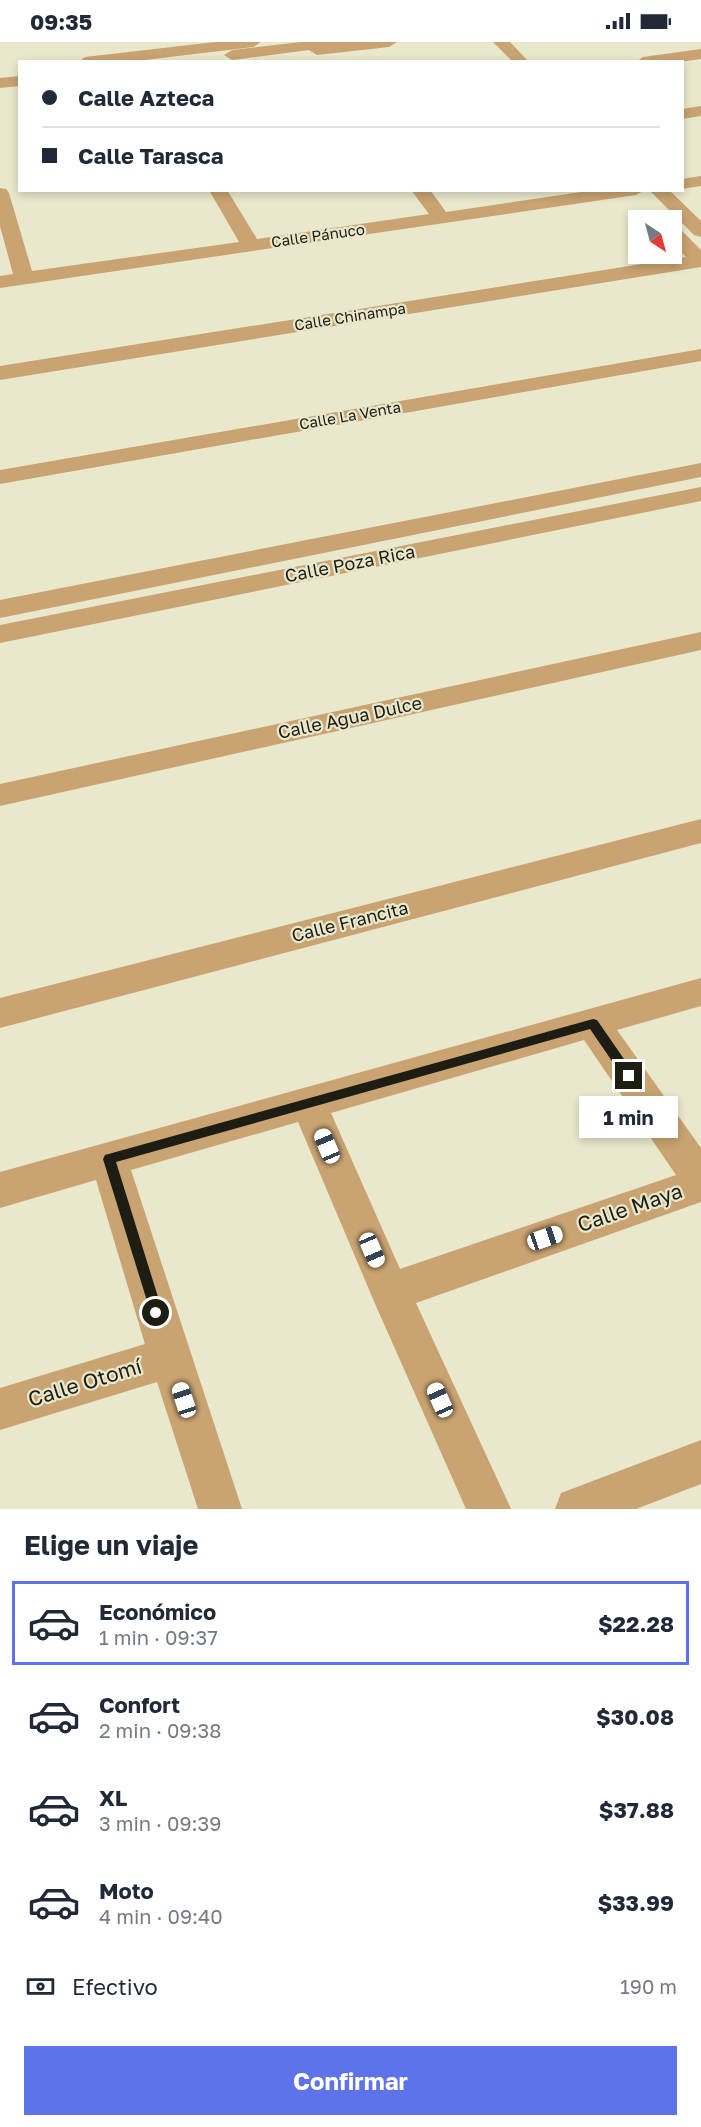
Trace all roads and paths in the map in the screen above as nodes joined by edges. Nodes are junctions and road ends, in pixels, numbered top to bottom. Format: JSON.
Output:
{"nodes":[{"id":1,"x":253,"y":42,"type":"edge"},
{"id":2,"x":338,"y":42,"type":"edge"},
{"id":3,"x":388,"y":42,"type":"edge"},
{"id":4,"x":501,"y":42,"type":"edge"},
{"id":5,"x":310,"y":50,"type":"edge"},
{"id":6,"x":137,"y":53,"type":"edge"},
{"id":7,"x":701,"y":54,"type":"edge"},
{"id":8,"x":97,"y":60,"type":"edge"},
{"id":9,"x":200,"y":60,"type":"edge"},
{"id":10,"x":520,"y":60,"type":"edge"},
{"id":11,"x":658,"y":60,"type":"edge"},
{"id":12,"x":18,"y":69,"type":"edge"},
{"id":13,"x":0,"y":72,"type":"edge"},
{"id":14,"x":18,"y":81,"type":"edge"},
{"id":15,"x":0,"y":83,"type":"edge"},
{"id":16,"x":701,"y":111,"type":"edge"},
{"id":17,"x":684,"y":114,"type":"edge"},
{"id":18,"x":701,"y":181,"type":"edge"},
{"id":19,"x":684,"y":184,"type":"edge"},
{"id":20,"x":219,"y":192,"type":"edge"},
{"id":21,"x":422,"y":192,"type":"edge"},
{"id":22,"x":660,"y":192,"type":"edge"},
{"id":23,"x":0,"y":193,"type":"edge"},
{"id":24,"x":634,"y":194,"type":"edge"},
{"id":25,"x":441,"y":218,"type":"junction"},
{"id":26,"x":701,"y":231,"type":"edge"},
{"id":27,"x":682,"y":242,"type":"edge"},
{"id":28,"x":251,"y":246,"type":"junction"},
{"id":29,"x":701,"y":260,"type":"edge"},
{"id":30,"x":24,"y":278,"type":"junction"},
{"id":31,"x":0,"y":282,"type":"edge"},
{"id":32,"x":701,"y":355,"type":"edge"},
{"id":33,"x":0,"y":373,"type":"edge"},
{"id":34,"x":701,"y":470,"type":"edge"},
{"id":35,"x":0,"y":477,"type":"edge"},
{"id":36,"x":701,"y":495,"type":"edge"},
{"id":37,"x":380,"y":546,"type":"junction"},
{"id":38,"x":306,"y":561,"type":"junction"},
{"id":39,"x":0,"y":609,"type":"edge"},
{"id":40,"x":0,"y":634,"type":"edge"},
{"id":41,"x":701,"y":641,"type":"edge"},
{"id":42,"x":0,"y":795,"type":"edge"},
{"id":43,"x":701,"y":831,"type":"edge"},
{"id":44,"x":701,"y":992,"type":"edge"},
{"id":45,"x":0,"y":1013,"type":"edge"},
{"id":46,"x":593,"y":1024,"type":"junction"},
{"id":47,"x":309,"y":1104,"type":"junction"},
{"id":48,"x":109,"y":1159,"type":"junction"},
{"id":49,"x":698,"y":1171,"type":"edge"},
{"id":50,"x":0,"y":1190,"type":"edge"},
{"id":51,"x":390,"y":1292,"type":"junction"},
{"id":52,"x":170,"y":1357,"type":"junction"},
{"id":53,"x":0,"y":1409,"type":"edge"},
{"id":54,"x":701,"y":1462,"type":"edge"},
{"id":55,"x":220,"y":1509,"type":"edge"},
{"id":56,"x":489,"y":1509,"type":"edge"},
{"id":57,"x":577,"y":1509,"type":"edge"}],
"edges":[{"from":1,"to":6,"type":"street"},
{"from":2,"to":5,"type":"street"},
{"from":3,"to":5,"type":"street"},
{"from":4,"to":10,"type":"street"},
{"from":5,"to":9,"type":"street"},
{"from":6,"to":8,"type":"street"},
{"from":7,"to":11,"type":"street"},
{"from":12,"to":13,"type":"street"},
{"from":14,"to":15,"type":"street"},
{"from":16,"to":17,"type":"street"},
{"from":18,"to":19,"type":"street"},
{"from":20,"to":28,"type":"street"},
{"from":21,"to":25,"type":"street"},
{"from":22,"to":26,"type":"street"},
{"from":23,"to":30,"type":"street"},
{"from":24,"to":25,"type":"street","name":"Calle Pánuco"},
{"from":25,"to":28,"type":"street","name":"Calle Pánuco"},
{"from":27,"to":29,"type":"street"},
{"from":28,"to":30,"type":"street","name":"Calle Pánuco"},
{"from":29,"to":33,"type":"street","name":"Calle Chinampa"},
{"from":30,"to":31,"type":"street","name":"Calle Pánuco"},
{"from":32,"to":35,"type":"street","name":"Calle La Venta"},
{"from":34,"to":37,"type":"street","name":"Calle Poza Rica"},
{"from":36,"to":37,"type":"street","name":"Calle Poza Rica"},
{"from":37,"to":38,"type":"street","name":"Calle Poza Rica"},
{"from":38,"to":39,"type":"street","name":"Calle Poza Rica"},
{"from":38,"to":40,"type":"street","name":"Calle Poza Rica"},
{"from":41,"to":42,"type":"street","name":"Calle Agua Dulce"},
{"from":43,"to":45,"type":"street","name":"Calle Francita"},
{"from":44,"to":46,"type":"street"},
{"from":46,"to":47,"type":"street"},
{"from":46,"to":49,"type":"street"},
{"from":47,"to":48,"type":"street"},
{"from":47,"to":51,"type":"street"},
{"from":48,"to":50,"type":"street"},
{"from":48,"to":52,"type":"street"},
{"from":49,"to":51,"type":"street","name":"Calle Maya"},
{"from":51,"to":56,"type":"street"},
{"from":52,"to":53,"type":"street","name":"Calle Otomí"},
{"from":52,"to":55,"type":"street"},
{"from":54,"to":57,"type":"street"}]}
